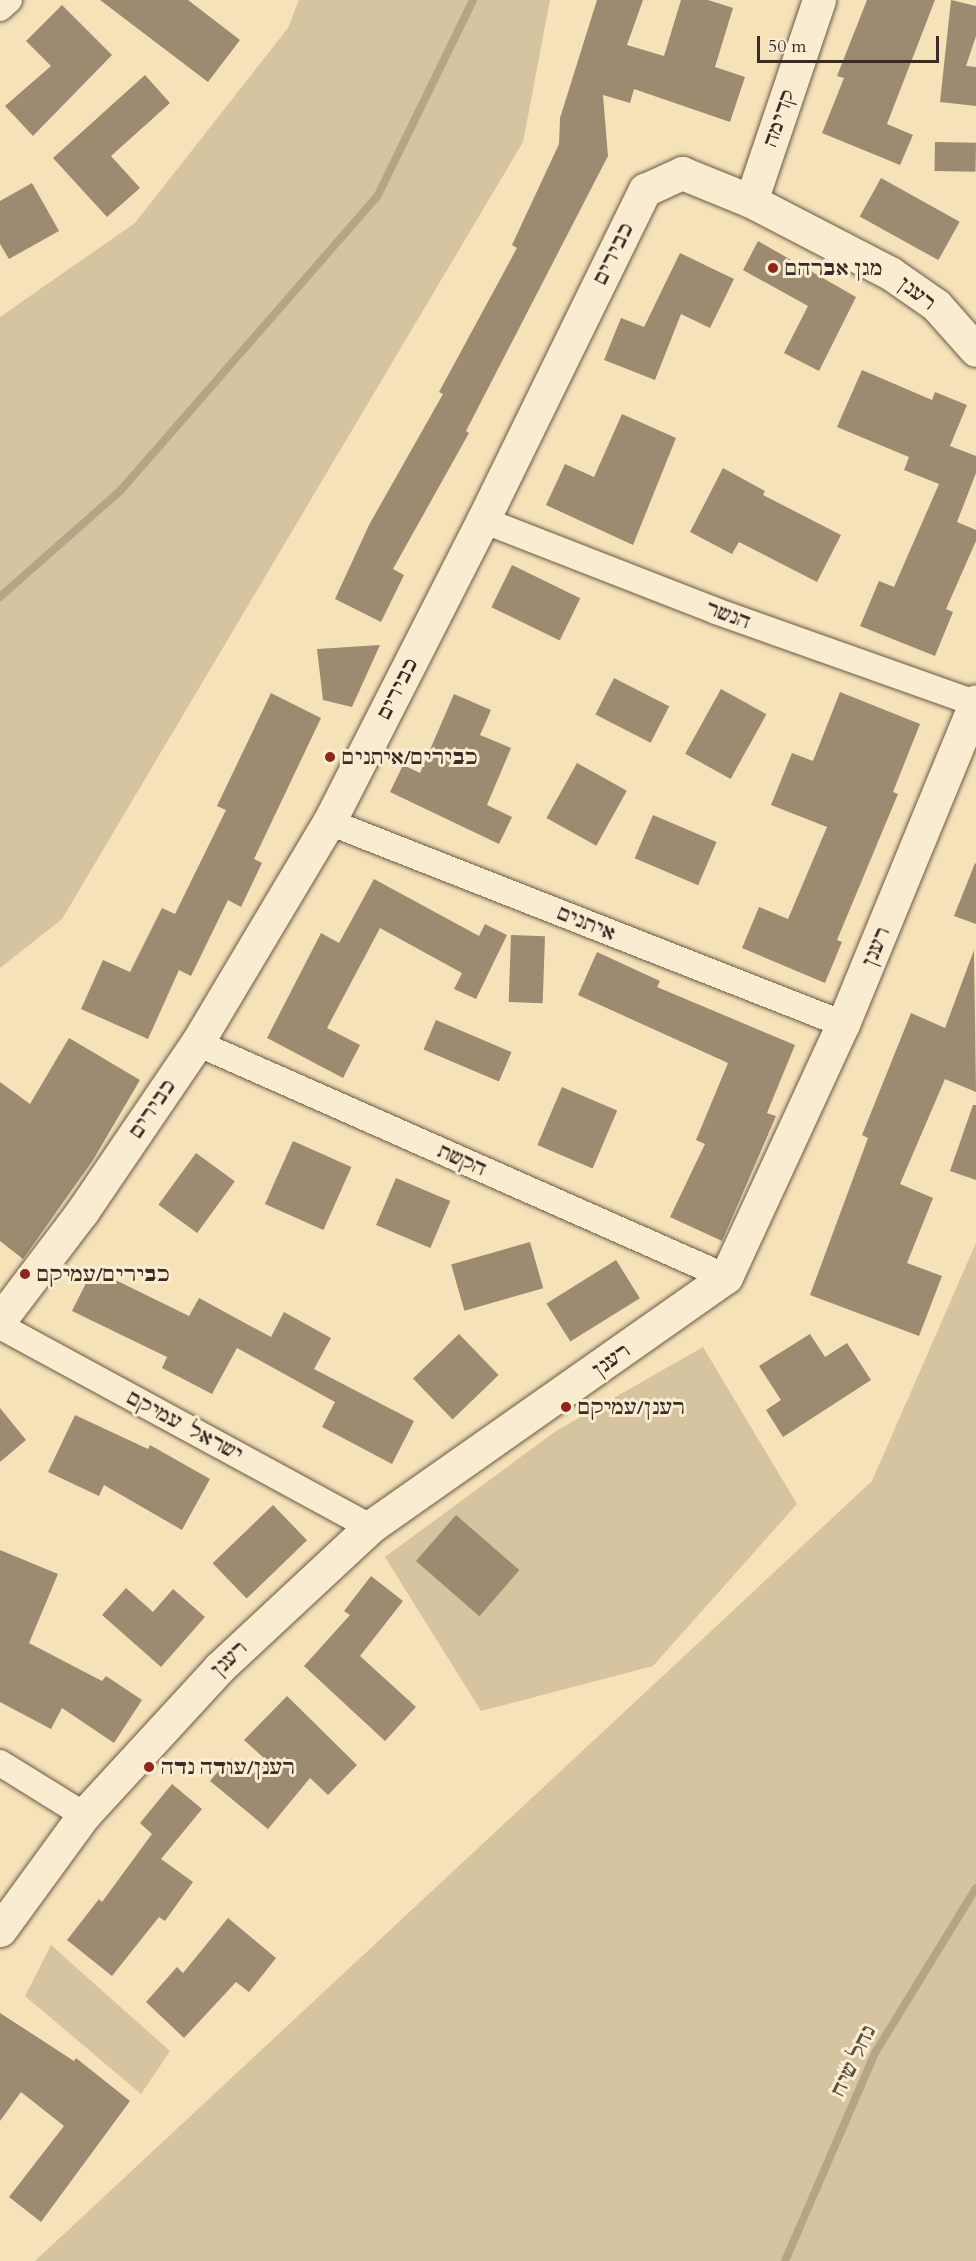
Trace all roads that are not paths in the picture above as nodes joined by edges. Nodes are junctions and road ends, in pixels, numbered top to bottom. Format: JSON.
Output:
{"nodes":[{"id":1,"x":819,"y":0,"type":"edge"},
{"id":2,"x":751,"y":201,"type":"junction"},
{"id":3,"x":976,"y":350,"type":"edge"},
{"id":4,"x":483,"y":520,"type":"junction"},
{"id":5,"x":976,"y":702,"type":"edge"},
{"id":6,"x":329,"y":822,"type":"junction"},
{"id":7,"x":843,"y":1024,"type":"junction"},
{"id":8,"x":197,"y":1043,"type":"junction"},
{"id":9,"x":726,"y":1277,"type":"junction"},
{"id":10,"x":0,"y":1320,"type":"edge"},
{"id":11,"x":0,"y":1326,"type":"edge"},
{"id":12,"x":370,"y":1527,"type":"junction"},
{"id":13,"x":0,"y":1763,"type":"edge"},
{"id":14,"x":84,"y":1815,"type":"junction"},
{"id":15,"x":0,"y":1930,"type":"edge"}],
"edges":[{"from":1,"to":2,"type":"street","name":"קדימה"},
{"from":2,"to":3,"type":"street","name":"רענן"},
{"from":2,"to":4,"type":"street","name":"כבירים"},
{"from":4,"to":5,"type":"street","name":"הנשר"},
{"from":4,"to":6,"type":"street","name":"כבירים"},
{"from":5,"to":7,"type":"street","name":"רענן"},
{"from":6,"to":7,"type":"street","name":"איתנים"},
{"from":6,"to":8,"type":"street","name":"כבירים"},
{"from":7,"to":9,"type":"street","name":"רענן"},
{"from":8,"to":9,"type":"street","name":"הקשת"},
{"from":8,"to":10,"type":"street","name":"כבירים"},
{"from":9,"to":12,"type":"street","name":"רענן"},
{"from":11,"to":12,"type":"street","name":"ישראל עמיקם"},
{"from":12,"to":14,"type":"street","name":"רענן"},
{"from":13,"to":14,"type":"street"},
{"from":14,"to":15,"type":"street","name":"רענן"}]}
